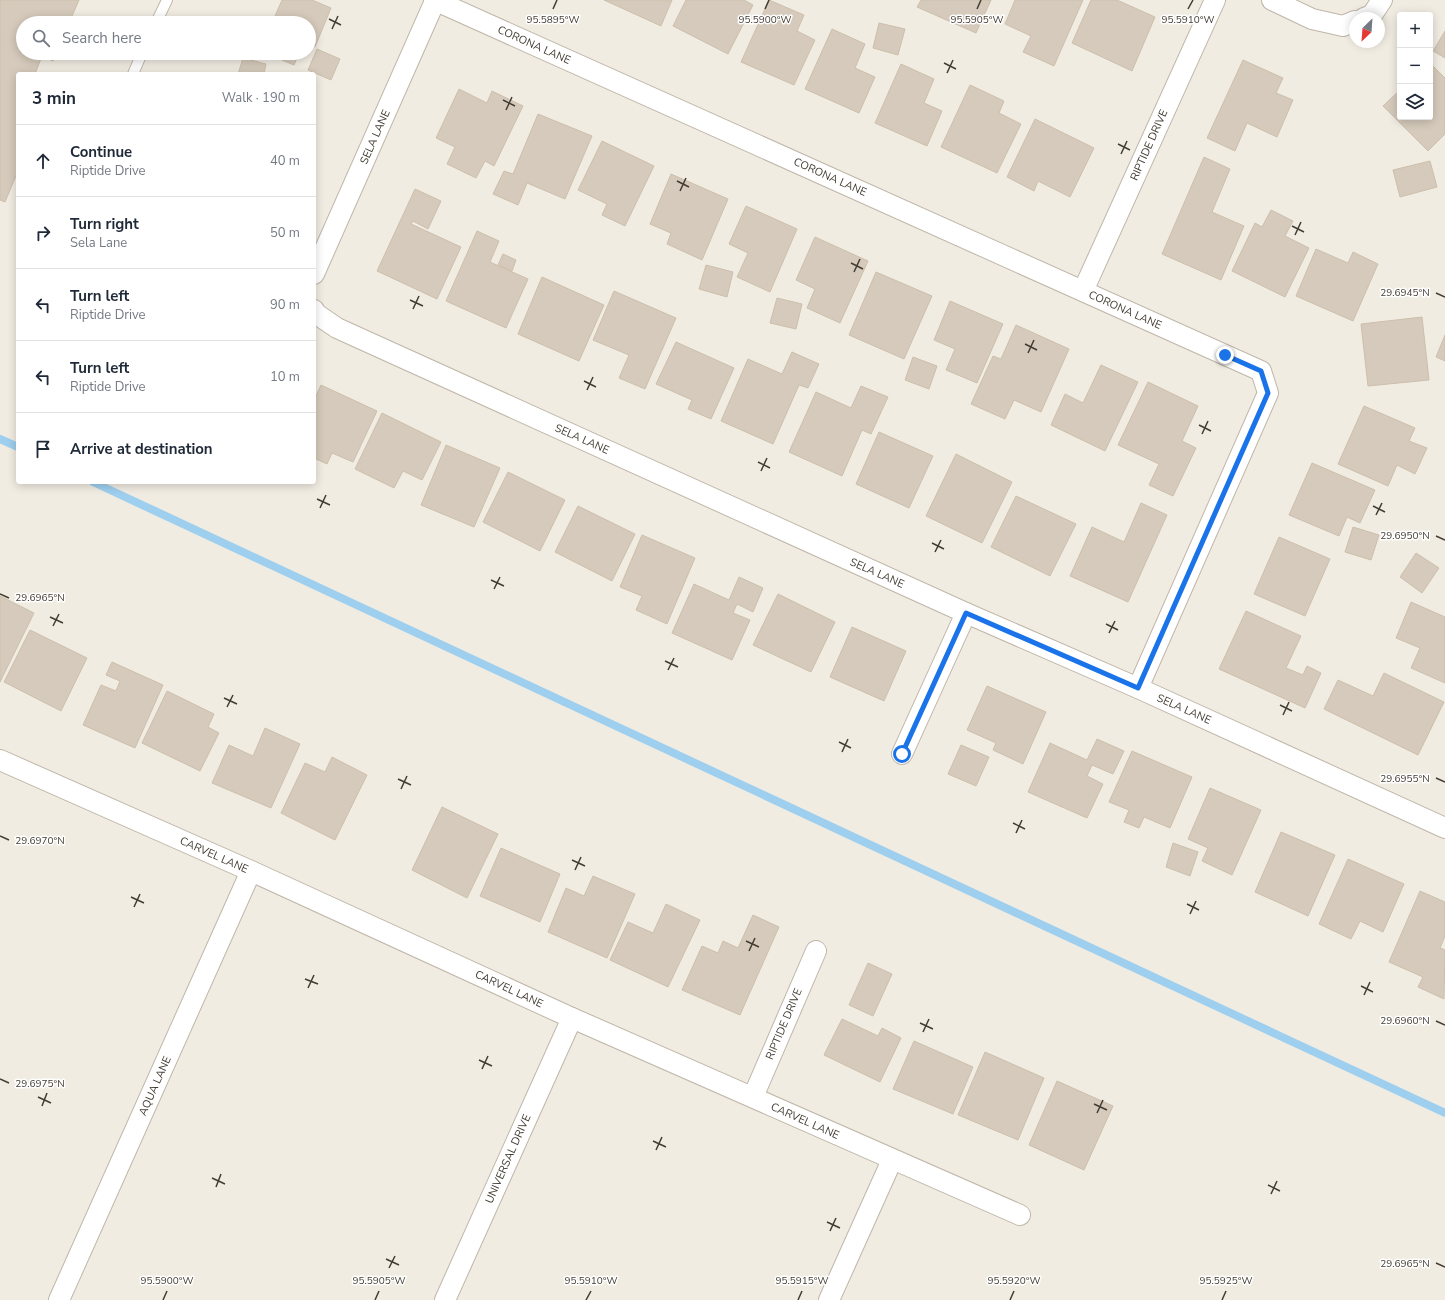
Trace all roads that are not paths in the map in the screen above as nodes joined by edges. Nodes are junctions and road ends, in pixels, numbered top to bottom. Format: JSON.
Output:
{"nodes":[{"id":1,"x":167,"y":0,"type":"edge"},
{"id":2,"x":435,"y":0,"type":"edge"},
{"id":3,"x":1214,"y":0,"type":"edge"},
{"id":4,"x":1272,"y":0,"type":"edge"},
{"id":5,"x":1382,"y":0,"type":"edge"},
{"id":6,"x":1374,"y":12,"type":"edge"},
{"id":7,"x":159,"y":16,"type":"edge"},
{"id":8,"x":1349,"y":24,"type":"edge"},
{"id":9,"x":139,"y":60,"type":"edge"},
{"id":10,"x":133,"y":72,"type":"edge"},
{"id":11,"x":316,"y":269,"type":"edge"},
{"id":12,"x":1082,"y":291,"type":"junction"},
{"id":13,"x":316,"y":314,"type":"edge"},
{"id":14,"x":966,"y":613,"type":"junction"},
{"id":15,"x":1138,"y":688,"type":"junction"},
{"id":16,"x":902,"y":754,"type":"dead end"},
{"id":17,"x":0,"y":760,"type":"edge"},
{"id":18,"x":1445,"y":828,"type":"edge"},
{"id":19,"x":251,"y":871,"type":"junction"},
{"id":20,"x":816,"y":951,"type":"dead end"},
{"id":21,"x":572,"y":1018,"type":"junction"},
{"id":22,"x":752,"y":1097,"type":"junction"},
{"id":23,"x":892,"y":1160,"type":"junction"},
{"id":24,"x":1020,"y":1215,"type":"dead end"},
{"id":25,"x":59,"y":1300,"type":"edge"},
{"id":26,"x":445,"y":1300,"type":"edge"},
{"id":27,"x":829,"y":1300,"type":"edge"}],
"edges":[{"from":1,"to":7,"type":"lane"},
{"from":2,"to":11,"type":"street","name":"SELA LANE"},
{"from":2,"to":12,"type":"street","name":"CORONA LANE"},
{"from":3,"to":12,"type":"street","name":"RIPTIDE DRIVE"},
{"from":4,"to":8,"type":"street"},
{"from":5,"to":6,"type":"street"},
{"from":9,"to":10,"type":"lane"},
{"from":12,"to":15,"type":"street","name":"CORONA LANE"},
{"from":13,"to":14,"type":"street","name":"SELA LANE"},
{"from":14,"to":15,"type":"street","name":"SELA LANE"},
{"from":14,"to":16,"type":"street"},
{"from":15,"to":18,"type":"street","name":"SELA LANE"},
{"from":17,"to":19,"type":"street","name":"CARVEL LANE"},
{"from":19,"to":21,"type":"street","name":"CARVEL LANE"},
{"from":19,"to":25,"type":"street","name":"AQUA LANE"},
{"from":20,"to":22,"type":"street","name":"RIPTIDE DRIVE"},
{"from":21,"to":22,"type":"street","name":"CARVEL LANE"},
{"from":21,"to":26,"type":"street","name":"UNIVERSAL DRIVE"},
{"from":22,"to":23,"type":"street","name":"CARVEL LANE"},
{"from":23,"to":24,"type":"street","name":"CARVEL LANE"},
{"from":23,"to":27,"type":"street"}]}
